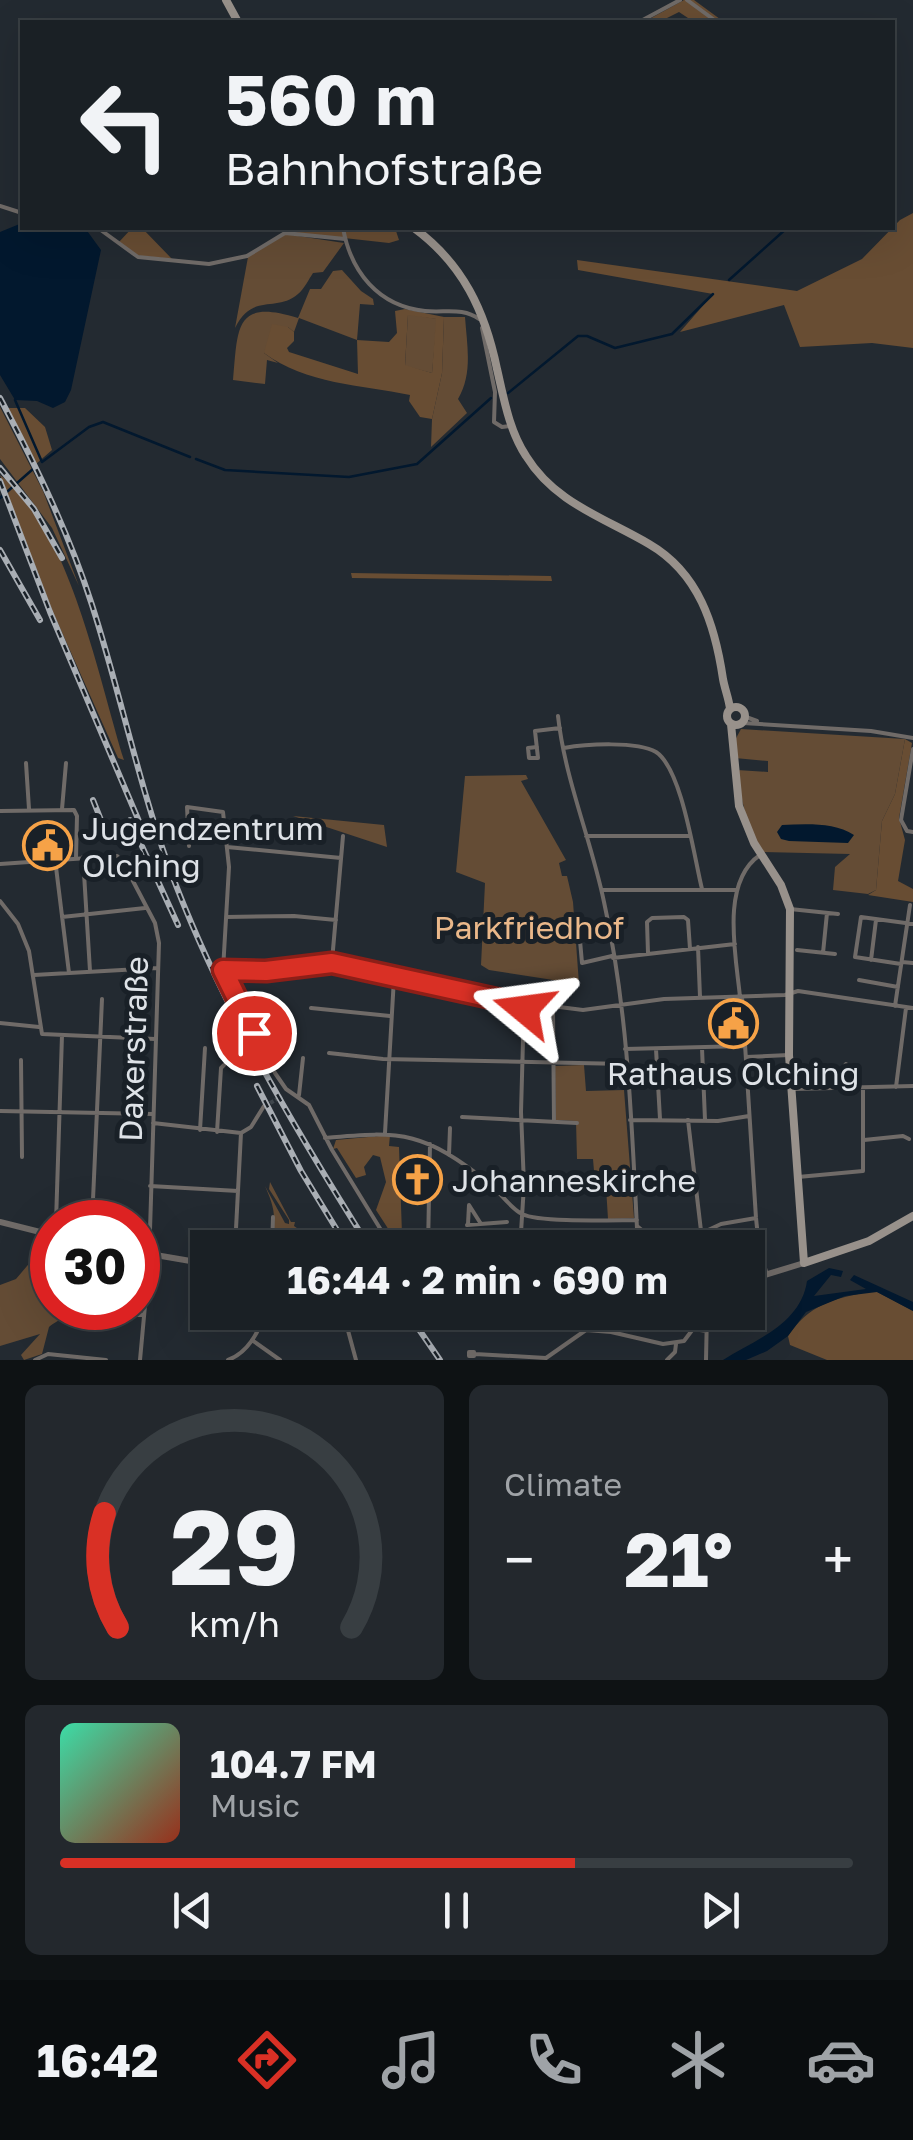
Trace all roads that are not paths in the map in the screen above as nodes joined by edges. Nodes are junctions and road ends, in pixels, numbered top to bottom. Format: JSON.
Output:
{"nodes":[{"id":1,"x":683,"y":0,"type":"edge"},
{"id":2,"x":644,"y":20,"type":"edge"},
{"id":3,"x":714,"y":20,"type":"edge"},
{"id":4,"x":101,"y":230,"type":"edge"},
{"id":5,"x":344,"y":230,"type":"edge"},
{"id":6,"x":416,"y":230,"type":"edge"},
{"id":7,"x":346,"y":240,"type":"junction"},
{"id":8,"x":512,"y":426,"type":"junction"},
{"id":9,"x":733,"y":708,"type":"junction"},
{"id":10,"x":558,"y":716,"type":"dead end"},
{"id":11,"x":740,"y":722,"type":"junction"},
{"id":12,"x":560,"y":728,"type":"junction"},
{"id":13,"x":913,"y":738,"type":"edge"},
{"id":14,"x":537,"y":747,"type":"dead end"},
{"id":15,"x":562,"y":748,"type":"junction"},
{"id":16,"x":913,"y":749,"type":"edge"},
{"id":17,"x":26,"y":763,"type":"dead end"},
{"id":18,"x":66,"y":763,"type":"dead end"},
{"id":19,"x":29,"y":809,"type":"junction"},
{"id":20,"x":62,"y":809,"type":"junction"},
{"id":21,"x":0,"y":812,"type":"edge"},
{"id":22,"x":913,"y":832,"type":"edge"},
{"id":23,"x":343,"y":836,"type":"dead end"},
{"id":24,"x":586,"y":836,"type":"junction"},
{"id":25,"x":689,"y":836,"type":"junction"},
{"id":26,"x":188,"y":846,"type":"dead end"},
{"id":27,"x":227,"y":847,"type":"junction"},
{"id":28,"x":760,"y":854,"type":"junction"},
{"id":29,"x":80,"y":857,"type":"junction"},
{"id":30,"x":55,"y":858,"type":"junction"},
{"id":31,"x":342,"y":858,"type":"junction"},
{"id":32,"x":0,"y":864,"type":"edge"},
{"id":33,"x":702,"y":889,"type":"junction"},
{"id":34,"x":601,"y":890,"type":"junction"},
{"id":35,"x":737,"y":890,"type":"junction"},
{"id":36,"x":0,"y":901,"type":"edge"},
{"id":37,"x":910,"y":905,"type":"dead end"},
{"id":38,"x":145,"y":908,"type":"junction"},
{"id":39,"x":790,"y":908,"type":"junction"},
{"id":40,"x":827,"y":912,"type":"junction"},
{"id":41,"x":87,"y":914,"type":"junction"},
{"id":42,"x":838,"y":914,"type":"dead end"},
{"id":43,"x":62,"y":917,"type":"junction"},
{"id":44,"x":226,"y":918,"type":"junction"},
{"id":45,"x":578,"y":918,"type":"dead end"},
{"id":46,"x":876,"y":918,"type":"junction"},
{"id":47,"x":336,"y":920,"type":"junction"},
{"id":48,"x":910,"y":923,"type":"edge"},
{"id":49,"x":735,"y":944,"type":"junction"},
{"id":50,"x":904,"y":946,"type":"junction"},
{"id":51,"x":698,"y":947,"type":"junction"},
{"id":52,"x":913,"y":947,"type":"edge"},
{"id":53,"x":690,"y":949,"type":"junction"},
{"id":54,"x":796,"y":950,"type":"dead end"},
{"id":55,"x":648,"y":953,"type":"junction"},
{"id":56,"x":823,"y":953,"type":"junction"},
{"id":57,"x":835,"y":954,"type":"dead end"},
{"id":58,"x":612,"y":957,"type":"junction"},
{"id":59,"x":871,"y":960,"type":"junction"},
{"id":60,"x":332,"y":963,"type":"junction"},
{"id":61,"x":901,"y":963,"type":"junction"},
{"id":62,"x":913,"y":963,"type":"edge"},
{"id":63,"x":157,"y":968,"type":"junction"},
{"id":64,"x":223,"y":970,"type":"junction"},
{"id":65,"x":90,"y":971,"type":"junction"},
{"id":66,"x":70,"y":974,"type":"junction"},
{"id":67,"x":34,"y":975,"type":"junction"},
{"id":68,"x":394,"y":976,"type":"junction"},
{"id":69,"x":859,"y":980,"type":"dead end"},
{"id":70,"x":898,"y":987,"type":"junction"},
{"id":71,"x":791,"y":992,"type":"junction"},
{"id":72,"x":741,"y":997,"type":"junction"},
{"id":73,"x":700,"y":998,"type":"junction"},
{"id":74,"x":102,"y":999,"type":"dead end"},
{"id":75,"x":524,"y":1005,"type":"junction"},
{"id":76,"x":620,"y":1006,"type":"junction"},
{"id":77,"x":896,"y":1006,"type":"junction"},
{"id":78,"x":311,"y":1008,"type":"dead end"},
{"id":79,"x":553,"y":1008,"type":"junction"},
{"id":80,"x":906,"y":1008,"type":"junction"},
{"id":81,"x":913,"y":1008,"type":"edge"},
{"id":82,"x":390,"y":1016,"type":"junction"},
{"id":83,"x":0,"y":1023,"type":"edge"},
{"id":84,"x":39,"y":1029,"type":"junction"},
{"id":85,"x":62,"y":1035,"type":"junction"},
{"id":86,"x":100,"y":1037,"type":"junction"},
{"id":87,"x":155,"y":1039,"type":"junction"},
{"id":88,"x":745,"y":1046,"type":"junction"},
{"id":89,"x":656,"y":1047,"type":"junction"},
{"id":90,"x":205,"y":1048,"type":"dead end"},
{"id":91,"x":702,"y":1048,"type":"junction"},
{"id":92,"x":623,"y":1049,"type":"junction"},
{"id":93,"x":328,"y":1053,"type":"dead end"},
{"id":94,"x":790,"y":1055,"type":"junction"},
{"id":95,"x":303,"y":1058,"type":"dead end"},
{"id":96,"x":387,"y":1058,"type":"junction"},
{"id":97,"x":746,"y":1058,"type":"junction"},
{"id":98,"x":21,"y":1060,"type":"dead end"},
{"id":99,"x":522,"y":1063,"type":"junction"},
{"id":100,"x":553,"y":1064,"type":"junction"},
{"id":101,"x":624,"y":1064,"type":"junction"},
{"id":102,"x":224,"y":1065,"type":"dead end"},
{"id":103,"x":844,"y":1070,"type":"dead end"},
{"id":104,"x":913,"y":1086,"type":"edge"},
{"id":105,"x":844,"y":1087,"type":"junction"},
{"id":106,"x":896,"y":1087,"type":"junction"},
{"id":107,"x":863,"y":1088,"type":"junction"},
{"id":108,"x":793,"y":1089,"type":"junction"},
{"id":109,"x":289,"y":1091,"type":"junction"},
{"id":110,"x":298,"y":1095,"type":"junction"},
{"id":111,"x":282,"y":1096,"type":"tunnel mouth"},
{"id":112,"x":264,"y":1106,"type":"tunnel mouth"},
{"id":113,"x":21,"y":1110,"type":"junction"},
{"id":114,"x":60,"y":1110,"type":"junction"},
{"id":115,"x":0,"y":1111,"type":"edge"},
{"id":116,"x":97,"y":1112,"type":"junction"},
{"id":117,"x":153,"y":1114,"type":"junction"},
{"id":118,"x":750,"y":1116,"type":"junction"},
{"id":119,"x":462,"y":1117,"type":"dead end"},
{"id":120,"x":660,"y":1119,"type":"junction"},
{"id":121,"x":522,"y":1120,"type":"junction"},
{"id":122,"x":630,"y":1120,"type":"junction"},
{"id":123,"x":688,"y":1120,"type":"junction"},
{"id":124,"x":705,"y":1120,"type":"junction"},
{"id":125,"x":554,"y":1122,"type":"junction"},
{"id":126,"x":577,"y":1123,"type":"dead end"},
{"id":127,"x":153,"y":1124,"type":"junction"},
{"id":128,"x":450,"y":1128,"type":"dead end"},
{"id":129,"x":200,"y":1130,"type":"junction"},
{"id":130,"x":216,"y":1132,"type":"junction"},
{"id":131,"x":242,"y":1133,"type":"junction"},
{"id":132,"x":385,"y":1133,"type":"junction"},
{"id":133,"x":326,"y":1138,"type":"junction"},
{"id":134,"x":909,"y":1139,"type":"dead end"},
{"id":135,"x":864,"y":1140,"type":"junction"},
{"id":136,"x":430,"y":1144,"type":"junction"},
{"id":137,"x":449,"y":1154,"type":"junction"},
{"id":138,"x":22,"y":1158,"type":"dead end"},
{"id":139,"x":798,"y":1177,"type":"junction"},
{"id":140,"x":150,"y":1186,"type":"junction"},
{"id":141,"x":238,"y":1191,"type":"junction"},
{"id":142,"x":57,"y":1200,"type":"edge"},
{"id":143,"x":93,"y":1200,"type":"edge"},
{"id":144,"x":150,"y":1200,"type":"edge"},
{"id":145,"x":463,"y":1201,"type":"dead end"},
{"id":146,"x":469,"y":1205,"type":"junction"},
{"id":147,"x":522,"y":1214,"type":"junction"},
{"id":148,"x":913,"y":1216,"type":"edge"},
{"id":149,"x":272,"y":1218,"type":"dead end"},
{"id":150,"x":756,"y":1218,"type":"junction"},
{"id":151,"x":0,"y":1222,"type":"edge"},
{"id":152,"x":507,"y":1222,"type":"dead end"},
{"id":153,"x":637,"y":1223,"type":"junction"},
{"id":154,"x":481,"y":1224,"type":"junction"},
{"id":155,"x":30,"y":1230,"type":"edge"},
{"id":156,"x":236,"y":1230,"type":"edge"},
{"id":157,"x":272,"y":1230,"type":"edge"},
{"id":158,"x":381,"y":1230,"type":"edge"},
{"id":159,"x":428,"y":1230,"type":"edge"},
{"id":160,"x":519,"y":1230,"type":"edge"},
{"id":161,"x":637,"y":1230,"type":"edge"},
{"id":162,"x":644,"y":1230,"type":"edge"},
{"id":163,"x":701,"y":1230,"type":"edge"},
{"id":164,"x":709,"y":1230,"type":"edge"},
{"id":165,"x":160,"y":1256,"type":"edge"},
{"id":166,"x":190,"y":1261,"type":"edge"},
{"id":167,"x":804,"y":1264,"type":"junction"},
{"id":168,"x":767,"y":1275,"type":"joint"},
{"id":169,"x":143,"y":1330,"type":"edge"},
{"id":170,"x":256,"y":1330,"type":"edge"},
{"id":171,"x":347,"y":1330,"type":"edge"},
{"id":172,"x":617,"y":1330,"type":"edge"},
{"id":173,"x":707,"y":1331,"type":"joint"},
{"id":174,"x":616,"y":1333,"type":"junction"},
{"id":175,"x":252,"y":1340,"type":"junction"},
{"id":176,"x":676,"y":1344,"type":"junction"},
{"id":177,"x":475,"y":1354,"type":"dead end"},
{"id":178,"x":58,"y":1357,"type":"edge"},
{"id":179,"x":36,"y":1360,"type":"edge"},
{"id":180,"x":106,"y":1360,"type":"edge"},
{"id":181,"x":140,"y":1360,"type":"edge"},
{"id":182,"x":228,"y":1360,"type":"edge"},
{"id":183,"x":280,"y":1360,"type":"edge"},
{"id":184,"x":356,"y":1360,"type":"edge"},
{"id":185,"x":668,"y":1360,"type":"edge"},
{"id":186,"x":706,"y":1360,"type":"edge"}],
"edges":[{"from":1,"to":2,"type":"street"},
{"from":1,"to":3,"type":"street"},
{"from":4,"to":7,"type":"street"},
{"from":5,"to":7,"type":"street"},
{"from":6,"to":8,"type":"main road"},
{"from":7,"to":8,"type":"street"},
{"from":8,"to":9,"type":"main road"},
{"from":9,"to":11,"type":"main road"},
{"from":9,"to":11,"type":"main road"},
{"from":10,"to":12,"type":"street"},
{"from":11,"to":13,"type":"street"},
{"from":11,"to":28,"type":"main road"},
{"from":12,"to":14,"type":"street"},
{"from":12,"to":15,"type":"street"},
{"from":15,"to":24,"type":"street"},
{"from":15,"to":25,"type":"street"},
{"from":16,"to":22,"type":"street"},
{"from":17,"to":19,"type":"street"},
{"from":18,"to":20,"type":"street"},
{"from":19,"to":20,"type":"street"},
{"from":19,"to":21,"type":"street"},
{"from":20,"to":29,"type":"street"},
{"from":23,"to":31,"type":"street"},
{"from":24,"to":25,"type":"street"},
{"from":24,"to":34,"type":"street"},
{"from":25,"to":33,"type":"street"},
{"from":26,"to":27,"type":"street"},
{"from":27,"to":31,"type":"street"},
{"from":27,"to":44,"type":"street"},
{"from":28,"to":35,"type":"street"},
{"from":28,"to":39,"type":"main road"},
{"from":29,"to":30,"type":"street"},
{"from":29,"to":38,"type":"street","name":"Daxerstraße"},
{"from":29,"to":41,"type":"street"},
{"from":30,"to":32,"type":"street"},
{"from":30,"to":43,"type":"street"},
{"from":31,"to":47,"type":"street"},
{"from":33,"to":34,"type":"street"},
{"from":33,"to":35,"type":"street"},
{"from":34,"to":58,"type":"street"},
{"from":35,"to":49,"type":"street"},
{"from":36,"to":67,"type":"street"},
{"from":37,"to":48,"type":"street"},
{"from":38,"to":41,"type":"street"},
{"from":38,"to":63,"type":"street","name":"Daxerstraße"},
{"from":39,"to":40,"type":"street"},
{"from":39,"to":71,"type":"main road"},
{"from":40,"to":42,"type":"street"},
{"from":40,"to":56,"type":"street"},
{"from":41,"to":43,"type":"street"},
{"from":41,"to":65,"type":"street"},
{"from":43,"to":66,"type":"street"},
{"from":44,"to":47,"type":"street"},
{"from":44,"to":64,"type":"street"},
{"from":45,"to":58,"type":"street"},
{"from":46,"to":48,"type":"street"},
{"from":46,"to":59,"type":"street"},
{"from":46,"to":59,"type":"street"},
{"from":47,"to":60,"type":"street"},
{"from":48,"to":50,"type":"street"},
{"from":49,"to":51,"type":"street"},
{"from":49,"to":72,"type":"street"},
{"from":50,"to":52,"type":"street"},
{"from":50,"to":61,"type":"street"},
{"from":51,"to":53,"type":"street"},
{"from":51,"to":73,"type":"street"},
{"from":53,"to":55,"type":"street"},
{"from":53,"to":55,"type":"street"},
{"from":54,"to":56,"type":"street"},
{"from":55,"to":58,"type":"street"},
{"from":56,"to":57,"type":"street"},
{"from":58,"to":76,"type":"street"},
{"from":59,"to":61,"type":"street"},
{"from":60,"to":64,"type":"street"},
{"from":60,"to":68,"type":"street"},
{"from":61,"to":62,"type":"street"},
{"from":61,"to":70,"type":"street"},
{"from":63,"to":65,"type":"street"},
{"from":63,"to":87,"type":"street","name":"Daxerstraße"},
{"from":64,"to":109,"type":"street"},
{"from":65,"to":66,"type":"street"},
{"from":66,"to":67,"type":"street"},
{"from":67,"to":84,"type":"street"},
{"from":68,"to":75,"type":"street"},
{"from":68,"to":82,"type":"street"},
{"from":69,"to":70,"type":"street"},
{"from":70,"to":77,"type":"street"},
{"from":71,"to":72,"type":"street"},
{"from":71,"to":77,"type":"street"},
{"from":71,"to":94,"type":"main road"},
{"from":72,"to":73,"type":"street"},
{"from":72,"to":88,"type":"street"},
{"from":73,"to":76,"type":"street"},
{"from":74,"to":86,"type":"street"},
{"from":75,"to":79,"type":"street"},
{"from":75,"to":99,"type":"street"},
{"from":76,"to":79,"type":"street"},
{"from":76,"to":92,"type":"street"},
{"from":77,"to":80,"type":"street"},
{"from":78,"to":82,"type":"street"},
{"from":79,"to":100,"type":"street"},
{"from":80,"to":81,"type":"street"},
{"from":80,"to":106,"type":"street"},
{"from":82,"to":96,"type":"street"},
{"from":83,"to":84,"type":"street"},
{"from":84,"to":85,"type":"street"},
{"from":85,"to":86,"type":"street"},
{"from":85,"to":114,"type":"street"},
{"from":86,"to":87,"type":"street"},
{"from":86,"to":116,"type":"street"},
{"from":87,"to":117,"type":"street","name":"Daxerstraße"},
{"from":88,"to":91,"type":"street"},
{"from":88,"to":97,"type":"street"},
{"from":89,"to":91,"type":"street"},
{"from":89,"to":92,"type":"street"},
{"from":89,"to":120,"type":"street"},
{"from":90,"to":129,"type":"street"},
{"from":91,"to":124,"type":"street"},
{"from":92,"to":101,"type":"street"},
{"from":93,"to":96,"type":"street"},
{"from":94,"to":97,"type":"street"},
{"from":94,"to":108,"type":"main road"},
{"from":95,"to":110,"type":"street"},
{"from":96,"to":99,"type":"street"},
{"from":96,"to":132,"type":"street"},
{"from":97,"to":118,"type":"street"},
{"from":98,"to":113,"type":"street"},
{"from":99,"to":100,"type":"street"},
{"from":99,"to":121,"type":"street"},
{"from":100,"to":101,"type":"street"},
{"from":100,"to":125,"type":"street"},
{"from":101,"to":122,"type":"street"},
{"from":102,"to":130,"type":"street"},
{"from":103,"to":105,"type":"street"},
{"from":104,"to":106,"type":"street"},
{"from":105,"to":107,"type":"street"},
{"from":105,"to":108,"type":"street"},
{"from":106,"to":107,"type":"street"},
{"from":107,"to":135,"type":"street"},
{"from":108,"to":139,"type":"main road"},
{"from":109,"to":110,"type":"street"},
{"from":109,"to":111,"type":"street"},
{"from":110,"to":133,"type":"street"},
{"from":112,"to":131,"type":"street"},
{"from":113,"to":114,"type":"street"},
{"from":113,"to":115,"type":"street"},
{"from":113,"to":138,"type":"street"},
{"from":114,"to":116,"type":"street"},
{"from":114,"to":142,"type":"street"},
{"from":116,"to":117,"type":"street"},
{"from":116,"to":143,"type":"street"},
{"from":117,"to":127,"type":"street","name":"Daxerstraße"},
{"from":118,"to":124,"type":"street"},
{"from":118,"to":150,"type":"street"},
{"from":119,"to":121,"type":"street"},
{"from":120,"to":122,"type":"street"},
{"from":120,"to":123,"type":"street"},
{"from":121,"to":125,"type":"street"},
{"from":121,"to":147,"type":"street"},
{"from":122,"to":153,"type":"street"},
{"from":123,"to":124,"type":"street"},
{"from":123,"to":163,"type":"street"},
{"from":125,"to":126,"type":"street"},
{"from":127,"to":129,"type":"street"},
{"from":127,"to":140,"type":"street","name":"Daxerstraße"},
{"from":128,"to":137,"type":"street"},
{"from":129,"to":130,"type":"street"},
{"from":130,"to":131,"type":"street"},
{"from":131,"to":141,"type":"street"},
{"from":132,"to":133,"type":"street"},
{"from":132,"to":136,"type":"street"},
{"from":133,"to":158,"type":"street"},
{"from":134,"to":135,"type":"street"},
{"from":135,"to":139,"type":"street"},
{"from":136,"to":137,"type":"street"},
{"from":136,"to":159,"type":"street"},
{"from":137,"to":147,"type":"street"},
{"from":139,"to":167,"type":"main road"},
{"from":140,"to":141,"type":"street"},
{"from":140,"to":144,"type":"street","name":"Daxerstraße"},
{"from":141,"to":156,"type":"street"},
{"from":145,"to":146,"type":"street"},
{"from":146,"to":154,"type":"street"},
{"from":146,"to":154,"type":"street"},
{"from":147,"to":153,"type":"street"},
{"from":147,"to":160,"type":"street"},
{"from":148,"to":167,"type":"main road"},
{"from":149,"to":157,"type":"street"},
{"from":150,"to":164,"type":"street"},
{"from":150,"to":168,"type":"street"},
{"from":151,"to":155,"type":"street"},
{"from":152,"to":154,"type":"street"},
{"from":153,"to":161,"type":"street"},
{"from":153,"to":162,"type":"street"},
{"from":165,"to":166,"type":"street"},
{"from":167,"to":168,"type":"street"},
{"from":169,"to":181,"type":"street","name":"Daxerstraße"},
{"from":170,"to":175,"type":"street"},
{"from":171,"to":184,"type":"street"},
{"from":172,"to":174,"type":"street"},
{"from":173,"to":176,"type":"street"},
{"from":173,"to":186,"type":"street"},
{"from":174,"to":176,"type":"street"},
{"from":174,"to":177,"type":"street"},
{"from":175,"to":182,"type":"street"},
{"from":175,"to":183,"type":"street"},
{"from":176,"to":185,"type":"street"},
{"from":178,"to":179,"type":"street"},
{"from":178,"to":180,"type":"street"}]}
